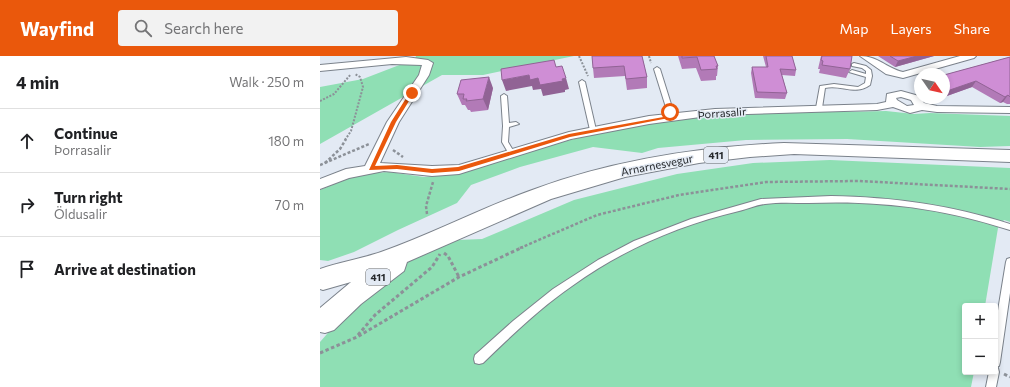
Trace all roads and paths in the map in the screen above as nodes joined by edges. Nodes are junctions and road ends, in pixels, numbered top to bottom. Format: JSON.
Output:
{"nodes":[{"id":1,"x":579,"y":56,"type":"edge"},
{"id":2,"x":865,"y":56,"type":"edge"},
{"id":3,"x":971,"y":56,"type":"edge"},
{"id":4,"x":854,"y":65,"type":"dead end"},
{"id":5,"x":353,"y":67,"type":"junction"},
{"id":6,"x":320,"y":68,"type":"edge"},
{"id":7,"x":657,"y":69,"type":"dead end"},
{"id":8,"x":852,"y":72,"type":"edge"},
{"id":9,"x":899,"y":75,"type":"junction"},
{"id":10,"x":869,"y":76,"type":"junction"},
{"id":11,"x":583,"y":85,"type":"joint"},
{"id":12,"x":906,"y":94,"type":"junction"},
{"id":13,"x":504,"y":96,"type":"dead end"},
{"id":14,"x":893,"y":99,"type":"junction"},
{"id":15,"x":320,"y":101,"type":"edge"},
{"id":16,"x":920,"y":106,"type":"junction"},
{"id":17,"x":819,"y":108,"type":"junction"},
{"id":18,"x":1010,"y":110,"type":"edge"},
{"id":19,"x":513,"y":112,"type":"dead end"},
{"id":20,"x":505,"y":114,"type":"junction"},
{"id":21,"x":672,"y":117,"type":"junction"},
{"id":22,"x":516,"y":124,"type":"dead end"},
{"id":23,"x":506,"y":126,"type":"junction"},
{"id":24,"x":593,"y":130,"type":"junction"},
{"id":25,"x":370,"y":143,"type":"dead end"},
{"id":26,"x":511,"y":152,"type":"junction"},
{"id":27,"x":1010,"y":156,"type":"edge"},
{"id":28,"x":325,"y":163,"type":"junction"},
{"id":29,"x":320,"y":165,"type":"edge"},
{"id":30,"x":371,"y":168,"type":"junction"},
{"id":31,"x":435,"y":178,"type":"dead end"},
{"id":32,"x":320,"y":184,"type":"edge"},
{"id":33,"x":427,"y":214,"type":"dead end"},
{"id":34,"x":1010,"y":227,"type":"edge"},
{"id":35,"x":442,"y":248,"type":"junction"},
{"id":36,"x":1010,"y":262,"type":"edge"},
{"id":37,"x":459,"y":277,"type":"dead end"},
{"id":38,"x":322,"y":279,"type":"edge"},
{"id":39,"x":322,"y":324,"type":"edge"},
{"id":40,"x":357,"y":337,"type":"dead end"},
{"id":41,"x":998,"y":342,"type":"edge"},
{"id":42,"x":479,"y":359,"type":"dead end"},
{"id":43,"x":993,"y":375,"type":"edge"},
{"id":44,"x":991,"y":387,"type":"edge"}],
"edges":[{"from":1,"to":11,"type":"path"},
{"from":2,"to":9,"type":"street"},
{"from":3,"to":9,"type":"street"},
{"from":4,"to":10,"type":"lane"},
{"from":5,"to":6,"type":"street"},
{"from":5,"to":15,"type":"path"},
{"from":5,"to":28,"type":"path"},
{"from":5,"to":30,"type":"street"},
{"from":7,"to":21,"type":"lane"},
{"from":8,"to":10,"type":"lane"},
{"from":9,"to":12,"type":"street"},
{"from":9,"to":14,"type":"street"},
{"from":10,"to":17,"type":"lane"},
{"from":11,"to":24,"type":"lane"},
{"from":12,"to":14,"type":"street","name":"Þorrasalir"},
{"from":12,"to":16,"type":"street"},
{"from":13,"to":20,"type":"lane"},
{"from":14,"to":16,"type":"street","name":"Þorrasalir"},
{"from":14,"to":17,"type":"street","name":"Þorrasalir"},
{"from":16,"to":18,"type":"street","name":"Þorrasalir"},
{"from":17,"to":21,"type":"street","name":"Þorrasalir"},
{"from":19,"to":20,"type":"lane"},
{"from":20,"to":23,"type":"lane"},
{"from":21,"to":24,"type":"street","name":"Þorrasalir"},
{"from":22,"to":23,"type":"lane"},
{"from":23,"to":26,"type":"lane"},
{"from":24,"to":26,"type":"street","name":"Þorrasalir"},
{"from":25,"to":28,"type":"path"},
{"from":26,"to":30,"type":"street","name":"Þorrasalir"},
{"from":27,"to":35,"type":"main road","name":"Arnarnesvegur","number":"411"},
{"from":28,"to":29,"type":"path"},
{"from":30,"to":32,"type":"street","name":"Þorrasalir"},
{"from":31,"to":33,"type":"path"},
{"from":34,"to":42,"type":"lane"},
{"from":35,"to":37,"type":"path"},
{"from":35,"to":38,"type":"main road","name":"Arnarnesvegur","number":"411"},
{"from":35,"to":39,"type":"main road","name":"Arnarnesvegur","number":"411"},
{"from":35,"to":40,"type":"path"},
{"from":36,"to":41,"type":"lane"},
{"from":38,"to":39,"type":"main road","number":"411"},
{"from":43,"to":44,"type":"lane"}]}
